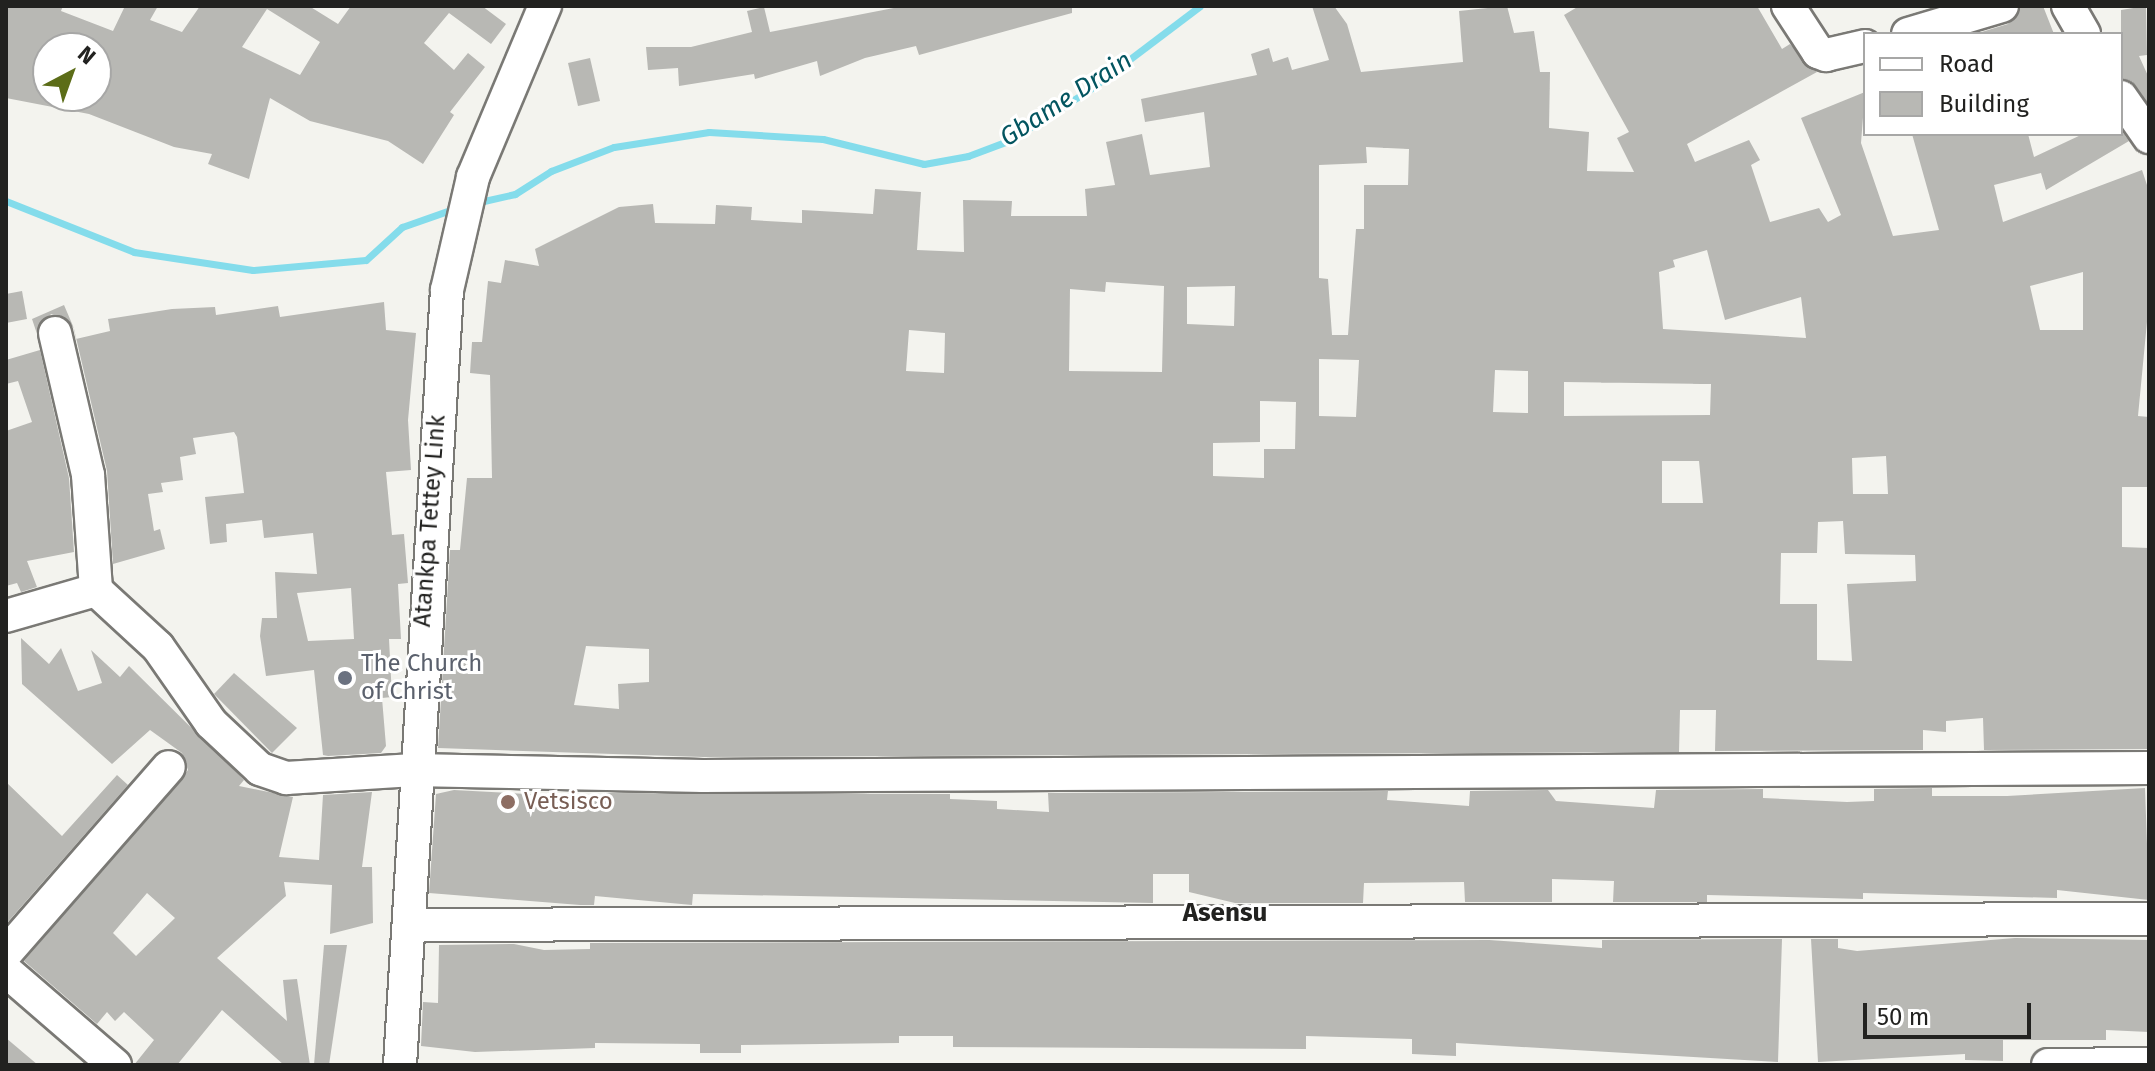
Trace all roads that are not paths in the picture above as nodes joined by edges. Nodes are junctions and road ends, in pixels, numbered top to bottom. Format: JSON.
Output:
{"nodes":[{"id":1,"x":545,"y":6,"type":"edge"},
{"id":2,"x":1788,"y":6,"type":"edge"},
{"id":3,"x":2002,"y":6,"type":"edge"},
{"id":4,"x":2068,"y":6,"type":"edge"},
{"id":5,"x":1940,"y":15,"type":"edge"},
{"id":6,"x":1911,"y":32,"type":"edge"},
{"id":7,"x":2083,"y":32,"type":"edge"},
{"id":8,"x":1863,"y":46,"type":"edge"},
{"id":9,"x":2123,"y":100,"type":"edge"},
{"id":10,"x":2149,"y":137,"type":"edge"},
{"id":11,"x":55,"y":333,"type":"dead end"},
{"id":12,"x":96,"y":590,"type":"junction"},
{"id":13,"x":6,"y":616,"type":"edge"},
{"id":14,"x":169,"y":767,"type":"dead end"},
{"id":15,"x":2149,"y":768,"type":"edge"},
{"id":16,"x":414,"y":770,"type":"junction"},
{"id":17,"x":2149,"y":919,"type":"edge"},
{"id":18,"x":412,"y":925,"type":"junction"},
{"id":19,"x":6,"y":953,"type":"edge"},
{"id":20,"x":6,"y":971,"type":"edge"},
{"id":21,"x":2149,"y":1064,"type":"edge"},
{"id":22,"x":115,"y":1065,"type":"edge"},
{"id":23,"x":400,"y":1065,"type":"edge"},
{"id":24,"x":2048,"y":1065,"type":"edge"}],
"edges":[{"from":1,"to":16,"type":"street","name":"Atankpa Tettey Link"},
{"from":2,"to":8,"type":"street"},
{"from":3,"to":5,"type":"street"},
{"from":4,"to":7,"type":"street"},
{"from":5,"to":6,"type":"street"},
{"from":9,"to":10,"type":"street"},
{"from":11,"to":12,"type":"street"},
{"from":12,"to":13,"type":"street"},
{"from":12,"to":16,"type":"street"},
{"from":14,"to":19,"type":"street"},
{"from":15,"to":16,"type":"street"},
{"from":16,"to":18,"type":"street","name":"Atankpa Tettey Link"},
{"from":17,"to":18,"type":"street"},
{"from":18,"to":23,"type":"street","name":"Atankpa Tettey Link"},
{"from":20,"to":22,"type":"street"},
{"from":21,"to":24,"type":"street"}]}
